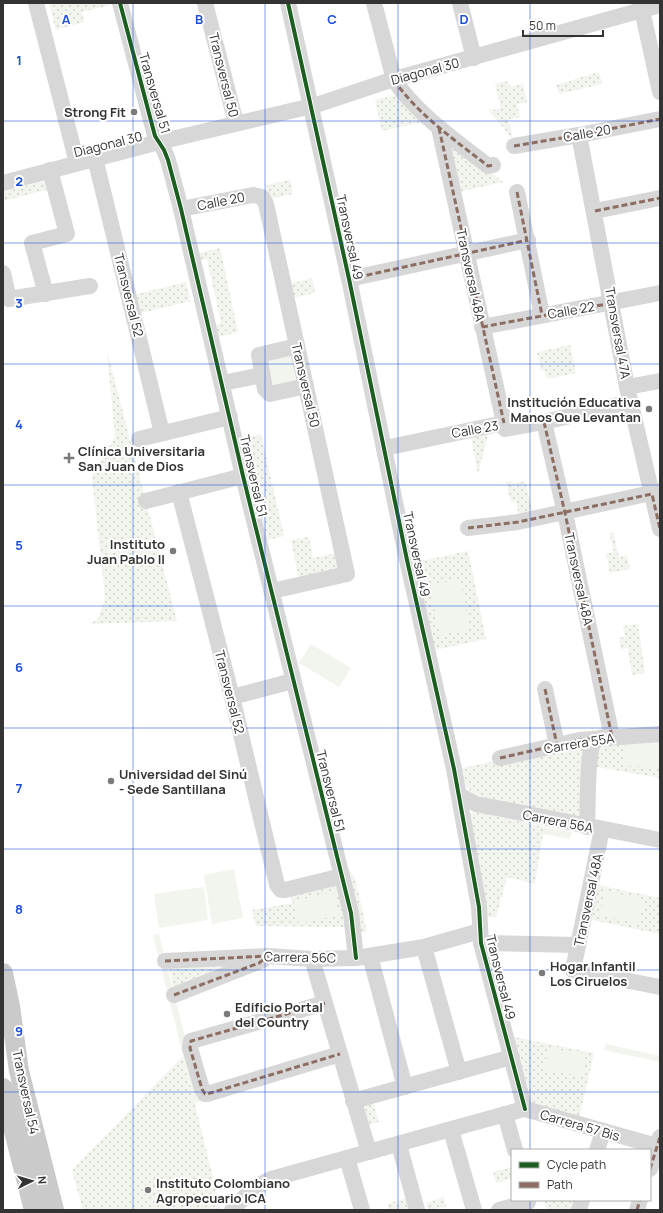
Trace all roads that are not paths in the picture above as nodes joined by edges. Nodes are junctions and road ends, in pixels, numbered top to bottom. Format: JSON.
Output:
{"nodes":[{"id":1,"x":36,"y":3,"type":"edge"},
{"id":2,"x":120,"y":3,"type":"edge"},
{"id":3,"x":205,"y":3,"type":"edge"},
{"id":4,"x":288,"y":3,"type":"edge"},
{"id":5,"x":374,"y":3,"type":"edge"},
{"id":6,"x":460,"y":3,"type":"edge"},
{"id":7,"x":660,"y":5,"type":"edge"},
{"id":8,"x":642,"y":10,"type":"junction"},
{"id":9,"x":474,"y":58,"type":"junction"},
{"id":10,"x":394,"y":80,"type":"junction"},
{"id":11,"x":660,"y":92,"type":"edge"},
{"id":12,"x":311,"y":106,"type":"junction"},
{"id":13,"x":660,"y":119,"type":"edge"},
{"id":14,"x":236,"y":123,"type":"junction"},
{"id":15,"x":439,"y":128,"type":"junction"},
{"id":16,"x":579,"y":135,"type":"junction"},
{"id":17,"x":159,"y":142,"type":"junction"},
{"id":18,"x":514,"y":146,"type":"dead end"},
{"id":19,"x":95,"y":158,"type":"junction"},
{"id":20,"x":76,"y":163,"type":"junction"},
{"id":21,"x":493,"y":165,"type":"dead end"},
{"id":22,"x":50,"y":170,"type":"junction"},
{"id":23,"x":3,"y":182,"type":"edge"},
{"id":24,"x":517,"y":192,"type":"dead end"},
{"id":25,"x":262,"y":197,"type":"joint"},
{"id":26,"x":660,"y":198,"type":"edge"},
{"id":27,"x":181,"y":209,"type":"junction"},
{"id":28,"x":595,"y":211,"type":"junction"},
{"id":29,"x":528,"y":240,"type":"junction"},
{"id":30,"x":466,"y":254,"type":"junction"},
{"id":31,"x":3,"y":273,"type":"edge"},
{"id":32,"x":349,"y":279,"type":"junction"},
{"id":33,"x":90,"y":286,"type":"dead end"},
{"id":34,"x":660,"y":293,"type":"edge"},
{"id":35,"x":46,"y":294,"type":"junction"},
{"id":36,"x":612,"y":303,"type":"junction"},
{"id":37,"x":542,"y":315,"type":"junction"},
{"id":38,"x":482,"y":327,"type":"junction"},
{"id":39,"x":297,"y":346,"type":"junction"},
{"id":40,"x":262,"y":375,"type":"junction"},
{"id":41,"x":660,"y":381,"type":"edge"},
{"id":42,"x":223,"y":383,"type":"junction"},
{"id":43,"x":306,"y":386,"type":"junction"},
{"id":44,"x":629,"y":394,"type":"junction"},
{"id":45,"x":230,"y":417,"type":"junction"},
{"id":46,"x":504,"y":422,"type":"junction"},
{"id":47,"x":544,"y":422,"type":"junction"},
{"id":48,"x":162,"y":433,"type":"junction"},
{"id":49,"x":139,"y":439,"type":"dead end"},
{"id":50,"x":385,"y":448,"type":"junction"},
{"id":51,"x":243,"y":476,"type":"junction"},
{"id":52,"x":179,"y":492,"type":"junction"},
{"id":53,"x":656,"y":492,"type":"edge"},
{"id":54,"x":146,"y":501,"type":"dead end"},
{"id":55,"x":565,"y":513,"type":"junction"},
{"id":56,"x":468,"y":528,"type":"dead end"},
{"id":57,"x":660,"y":529,"type":"edge"},
{"id":58,"x":272,"y":591,"type":"junction"},
{"id":59,"x":293,"y":681,"type":"junction"},
{"id":60,"x":545,"y":689,"type":"dead end"},
{"id":61,"x":232,"y":696,"type":"junction"},
{"id":62,"x":660,"y":734,"type":"edge"},
{"id":63,"x":607,"y":737,"type":"junction"},
{"id":64,"x":557,"y":745,"type":"junction"},
{"id":65,"x":500,"y":758,"type":"dead end"},
{"id":66,"x":459,"y":795,"type":"junction"},
{"id":67,"x":595,"y":828,"type":"junction"},
{"id":68,"x":660,"y":840,"type":"edge"},
{"id":69,"x":342,"y":876,"type":"junction"},
{"id":70,"x":480,"y":937,"type":"junction"},
{"id":71,"x":424,"y":946,"type":"junction"},
{"id":72,"x":578,"y":946,"type":"junction"},
{"id":73,"x":268,"y":956,"type":"junction"},
{"id":74,"x":363,"y":957,"type":"junction"},
{"id":75,"x":312,"y":959,"type":"junction"},
{"id":76,"x":165,"y":961,"type":"dead end"},
{"id":77,"x":3,"y":974,"type":"edge"},
{"id":78,"x":660,"y":987,"type":"edge"},
{"id":79,"x":174,"y":995,"type":"dead end"},
{"id":80,"x":325,"y":1003,"type":"junction"},
{"id":81,"x":340,"y":1054,"type":"junction"},
{"id":82,"x":512,"y":1057,"type":"junction"},
{"id":83,"x":459,"y":1072,"type":"junction"},
{"id":84,"x":405,"y":1086,"type":"junction"},
{"id":85,"x":3,"y":1088,"type":"edge"},
{"id":86,"x":354,"y":1101,"type":"junction"},
{"id":87,"x":525,"y":1109,"type":"junction"},
{"id":88,"x":505,"y":1114,"type":"junction"},
{"id":89,"x":451,"y":1130,"type":"junction"},
{"id":90,"x":603,"y":1132,"type":"junction"},
{"id":91,"x":659,"y":1142,"type":"edge"},
{"id":92,"x":399,"y":1145,"type":"junction"},
{"id":93,"x":515,"y":1149,"type":"edge"},
{"id":94,"x":597,"y":1149,"type":"edge"},
{"id":95,"x":369,"y":1152,"type":"junction"},
{"id":96,"x":347,"y":1158,"type":"junction"},
{"id":97,"x":651,"y":1166,"type":"edge"},
{"id":98,"x":528,"y":1201,"type":"edge"},
{"id":99,"x":34,"y":1210,"type":"edge"},
{"id":100,"x":54,"y":1210,"type":"edge"},
{"id":101,"x":232,"y":1210,"type":"edge"},
{"id":102,"x":362,"y":1210,"type":"edge"},
{"id":103,"x":417,"y":1210,"type":"edge"},
{"id":104,"x":474,"y":1210,"type":"edge"},
{"id":105,"x":499,"y":1210,"type":"edge"}],
"edges":[{"from":1,"to":20,"type":"street"},
{"from":2,"to":17,"type":"street","name":"Transversal 51"},
{"from":3,"to":14,"type":"street","name":"Transversal 50"},
{"from":4,"to":12,"type":"street","name":"Transversal 49"},
{"from":5,"to":10,"type":"street"},
{"from":6,"to":9,"type":"street"},
{"from":7,"to":8,"type":"street","name":"Diagonal 30"},
{"from":8,"to":9,"type":"street","name":"Diagonal 30"},
{"from":8,"to":11,"type":"street"},
{"from":9,"to":10,"type":"street","name":"Diagonal 30"},
{"from":10,"to":12,"type":"street","name":"Diagonal 30"},
{"from":10,"to":15,"type":"street"},
{"from":12,"to":14,"type":"street","name":"Diagonal 30"},
{"from":12,"to":32,"type":"street","name":"Transversal 49"},
{"from":13,"to":16,"type":"street","name":"Calle 20"},
{"from":14,"to":17,"type":"street","name":"Diagonal 30"},
{"from":15,"to":21,"type":"street"},
{"from":15,"to":30,"type":"street","name":"Transversal 48A"},
{"from":16,"to":18,"type":"street","name":"Calle 20"},
{"from":16,"to":28,"type":"street","name":"Transversal 47A"},
{"from":17,"to":19,"type":"street","name":"Diagonal 30"},
{"from":17,"to":27,"type":"street","name":"Transversal 51"},
{"from":19,"to":20,"type":"street","name":"Diagonal 30"},
{"from":19,"to":48,"type":"street","name":"Transversal 52"},
{"from":20,"to":22,"type":"street","name":"Diagonal 30"},
{"from":22,"to":23,"type":"street","name":"Diagonal 30"},
{"from":22,"to":35,"type":"street"},
{"from":24,"to":29,"type":"street"},
{"from":25,"to":27,"type":"street","name":"Calle 20"},
{"from":25,"to":39,"type":"street","name":"Transversal 50"},
{"from":26,"to":28,"type":"street"},
{"from":27,"to":42,"type":"street","name":"Transversal 51"},
{"from":28,"to":36,"type":"street","name":"Transversal 47A"},
{"from":29,"to":30,"type":"street"},
{"from":29,"to":37,"type":"street"},
{"from":30,"to":32,"type":"street"},
{"from":30,"to":38,"type":"street","name":"Transversal 48A"},
{"from":31,"to":35,"type":"street"},
{"from":32,"to":50,"type":"street","name":"Transversal 49"},
{"from":33,"to":35,"type":"street"},
{"from":34,"to":36,"type":"street","name":"Calle 22"},
{"from":36,"to":37,"type":"street","name":"Calle 22"},
{"from":36,"to":44,"type":"street","name":"Transversal 47A"},
{"from":37,"to":38,"type":"street","name":"Calle 22"},
{"from":38,"to":46,"type":"street","name":"Transversal 48A"},
{"from":39,"to":40,"type":"street"},
{"from":39,"to":43,"type":"street","name":"Transversal 50"},
{"from":40,"to":42,"type":"street"},
{"from":40,"to":43,"type":"street"},
{"from":41,"to":44,"type":"street","name":"Calle 23"},
{"from":42,"to":45,"type":"street","name":"Transversal 51"},
{"from":43,"to":58,"type":"street","name":"Transversal 50"},
{"from":44,"to":47,"type":"street","name":"Calle 23"},
{"from":44,"to":53,"type":"street","name":"Transversal 47A"},
{"from":45,"to":48,"type":"street"},
{"from":45,"to":51,"type":"street","name":"Transversal 51"},
{"from":46,"to":47,"type":"street","name":"Calle 23"},
{"from":46,"to":50,"type":"street","name":"Calle 23"},
{"from":47,"to":55,"type":"street","name":"Transversal 48A"},
{"from":48,"to":49,"type":"street"},
{"from":50,"to":66,"type":"street","name":"Transversal 49"},
{"from":51,"to":52,"type":"street"},
{"from":51,"to":58,"type":"street","name":"Transversal 51"},
{"from":52,"to":54,"type":"street"},
{"from":52,"to":61,"type":"street","name":"Transversal 52"},
{"from":53,"to":55,"type":"street"},
{"from":53,"to":57,"type":"street","name":"Transversal 47A"},
{"from":55,"to":56,"type":"street"},
{"from":55,"to":63,"type":"street","name":"Transversal 48A"},
{"from":58,"to":59,"type":"street","name":"Transversal 51"},
{"from":59,"to":61,"type":"street"},
{"from":59,"to":69,"type":"street","name":"Transversal 51"},
{"from":60,"to":64,"type":"street"},
{"from":61,"to":69,"type":"street","name":"Transversal 52"},
{"from":62,"to":63,"type":"street","name":"Carrera 55A"},
{"from":63,"to":64,"type":"street","name":"Carrera 55A"},
{"from":63,"to":67,"type":"street","name":"Transversal 48A"},
{"from":64,"to":65,"type":"street","name":"Carrera 55A"},
{"from":66,"to":67,"type":"street","name":"Carrera 56A"},
{"from":66,"to":70,"type":"street","name":"Transversal 49"},
{"from":67,"to":68,"type":"street","name":"Carrera 56A"},
{"from":67,"to":72,"type":"street","name":"Transversal 48A"},
{"from":69,"to":74,"type":"street","name":"Transversal 51"},
{"from":70,"to":71,"type":"street","name":"Carrera 56C"},
{"from":70,"to":72,"type":"street","name":"Carrera 56C"},
{"from":70,"to":82,"type":"street","name":"Transversal 49"},
{"from":71,"to":74,"type":"street","name":"Carrera 56C"},
{"from":71,"to":83,"type":"street"},
{"from":72,"to":78,"type":"street","name":"Transversal 48A"},
{"from":73,"to":75,"type":"street","name":"Carrera 56C"},
{"from":73,"to":76,"type":"street","name":"Carrera 56C"},
{"from":73,"to":79,"type":"street"},
{"from":74,"to":75,"type":"street","name":"Carrera 56C"},
{"from":74,"to":84,"type":"street","name":"Transversal 51"},
{"from":75,"to":80,"type":"street"},
{"from":77,"to":100,"type":"main road","name":"Transversal 54"},
{"from":80,"to":81,"type":"street"},
{"from":80,"to":81,"type":"street"},
{"from":81,"to":86,"type":"street"},
{"from":82,"to":83,"type":"street"},
{"from":82,"to":87,"type":"street","name":"Transversal 49"},
{"from":83,"to":84,"type":"street"},
{"from":84,"to":86,"type":"street"},
{"from":85,"to":99,"type":"main road","name":"Transversal 54"},
{"from":86,"to":95,"type":"street"},
{"from":87,"to":88,"type":"street"},
{"from":87,"to":90,"type":"street","name":"Carrera 57 Bis"},
{"from":88,"to":89,"type":"street"},
{"from":88,"to":93,"type":"street"},
{"from":89,"to":92,"type":"street"},
{"from":89,"to":104,"type":"street"},
{"from":90,"to":91,"type":"street","name":"Carrera 57 Bis"},
{"from":90,"to":94,"type":"street"},
{"from":91,"to":97,"type":"street"},
{"from":92,"to":95,"type":"street"},
{"from":92,"to":103,"type":"street"},
{"from":95,"to":96,"type":"street"},
{"from":96,"to":101,"type":"street"},
{"from":96,"to":102,"type":"street"},
{"from":98,"to":105,"type":"street"}]}
